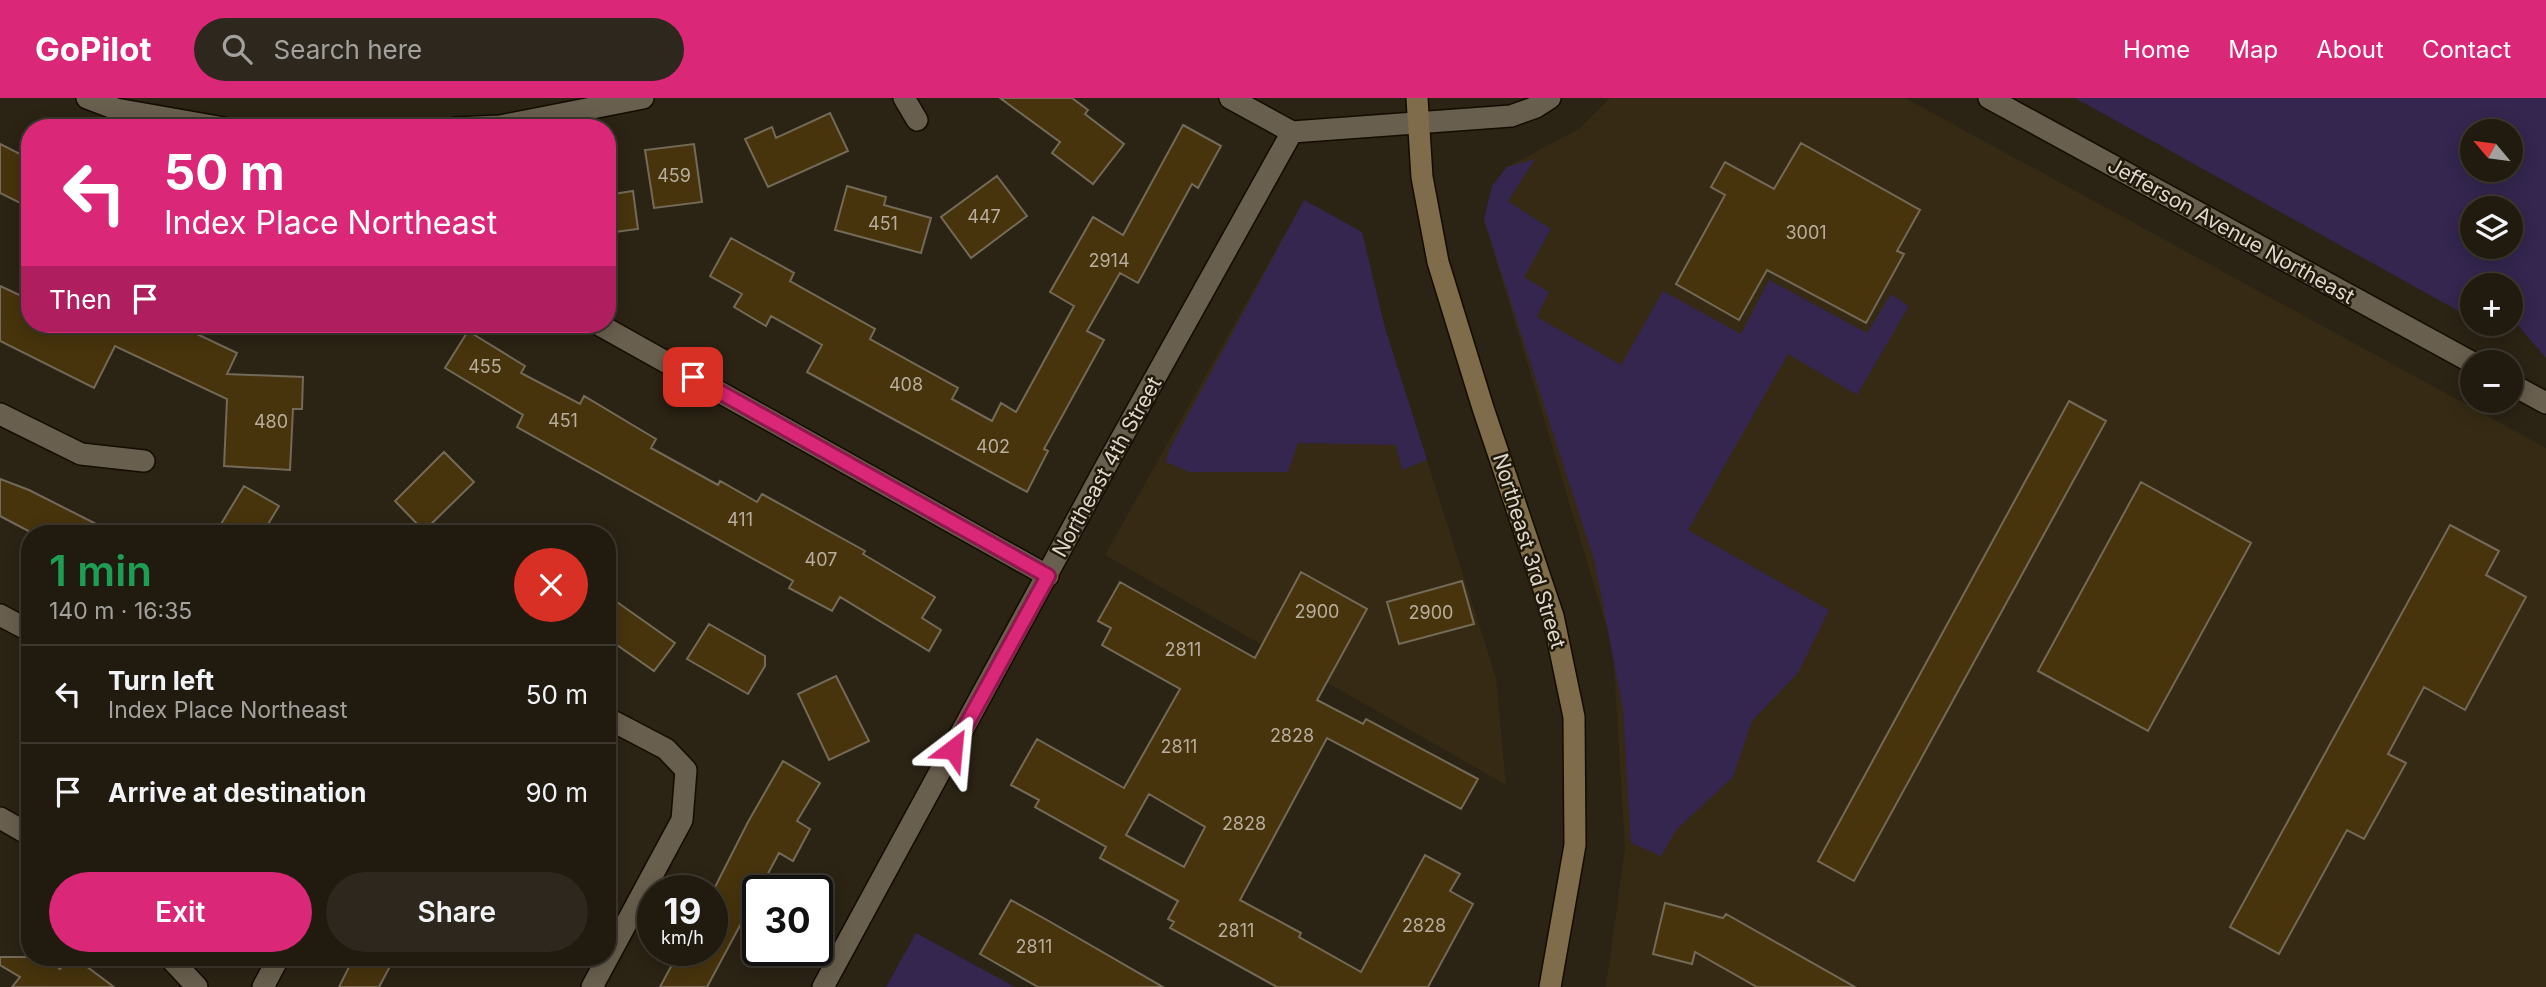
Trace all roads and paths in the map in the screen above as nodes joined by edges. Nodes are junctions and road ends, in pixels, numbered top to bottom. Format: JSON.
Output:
{"nodes":[{"id":1,"x":87,"y":98,"type":"edge"},
{"id":2,"x":643,"y":98,"type":"edge"},
{"id":3,"x":904,"y":98,"type":"edge"},
{"id":4,"x":1230,"y":98,"type":"edge"},
{"id":5,"x":1417,"y":98,"type":"edge"},
{"id":6,"x":1550,"y":98,"type":"edge"},
{"id":7,"x":1989,"y":98,"type":"edge"},
{"id":8,"x":175,"y":119,"type":"edge"},
{"id":9,"x":539,"y":119,"type":"edge"},
{"id":10,"x":917,"y":120,"type":"dead end"},
{"id":11,"x":1418,"y":123,"type":"junction"},
{"id":12,"x":1292,"y":132,"type":"junction"},
{"id":13,"x":614,"y":333,"type":"edge"},
{"id":14,"x":2460,"y":356,"type":"edge"},
{"id":15,"x":2523,"y":391,"type":"edge"},
{"id":16,"x":2546,"y":403,"type":"edge"},
{"id":17,"x":0,"y":414,"type":"edge"},
{"id":18,"x":144,"y":461,"type":"dead end"},
{"id":19,"x":1048,"y":576,"type":"junction"},
{"id":20,"x":0,"y":615,"type":"edge"},
{"id":21,"x":21,"y":626,"type":"edge"},
{"id":22,"x":616,"y":724,"type":"edge"},
{"id":23,"x":0,"y":818,"type":"edge"},
{"id":24,"x":21,"y":830,"type":"edge"},
{"id":25,"x":616,"y":942,"type":"edge"},
{"id":26,"x":177,"y":966,"type":"edge"},
{"id":27,"x":274,"y":966,"type":"edge"},
{"id":28,"x":603,"y":966,"type":"edge"},
{"id":29,"x":197,"y":987,"type":"edge"},
{"id":30,"x":262,"y":987,"type":"edge"},
{"id":31,"x":592,"y":987,"type":"edge"},
{"id":32,"x":823,"y":987,"type":"edge"},
{"id":33,"x":1550,"y":987,"type":"edge"}],
"edges":[{"from":1,"to":8,"type":"street"},
{"from":2,"to":9,"type":"street"},
{"from":3,"to":10,"type":"street"},
{"from":4,"to":12,"type":"street"},
{"from":5,"to":11,"type":"main road"},
{"from":6,"to":11,"type":"street"},
{"from":7,"to":14,"type":"street","name":"Jefferson Avenue Northeast"},
{"from":11,"to":12,"type":"street"},
{"from":11,"to":33,"type":"main road","name":"Northeast 3rd Street"},
{"from":12,"to":19,"type":"street","name":"Northeast 4th Street"},
{"from":13,"to":19,"type":"street"},
{"from":15,"to":16,"type":"street"},
{"from":17,"to":18,"type":"street"},
{"from":19,"to":32,"type":"street","name":"Northeast 4th Street"},
{"from":20,"to":21,"type":"street"},
{"from":22,"to":25,"type":"street"},
{"from":23,"to":24,"type":"street"},
{"from":26,"to":29,"type":"street"},
{"from":27,"to":30,"type":"street"},
{"from":28,"to":31,"type":"street"}]}
